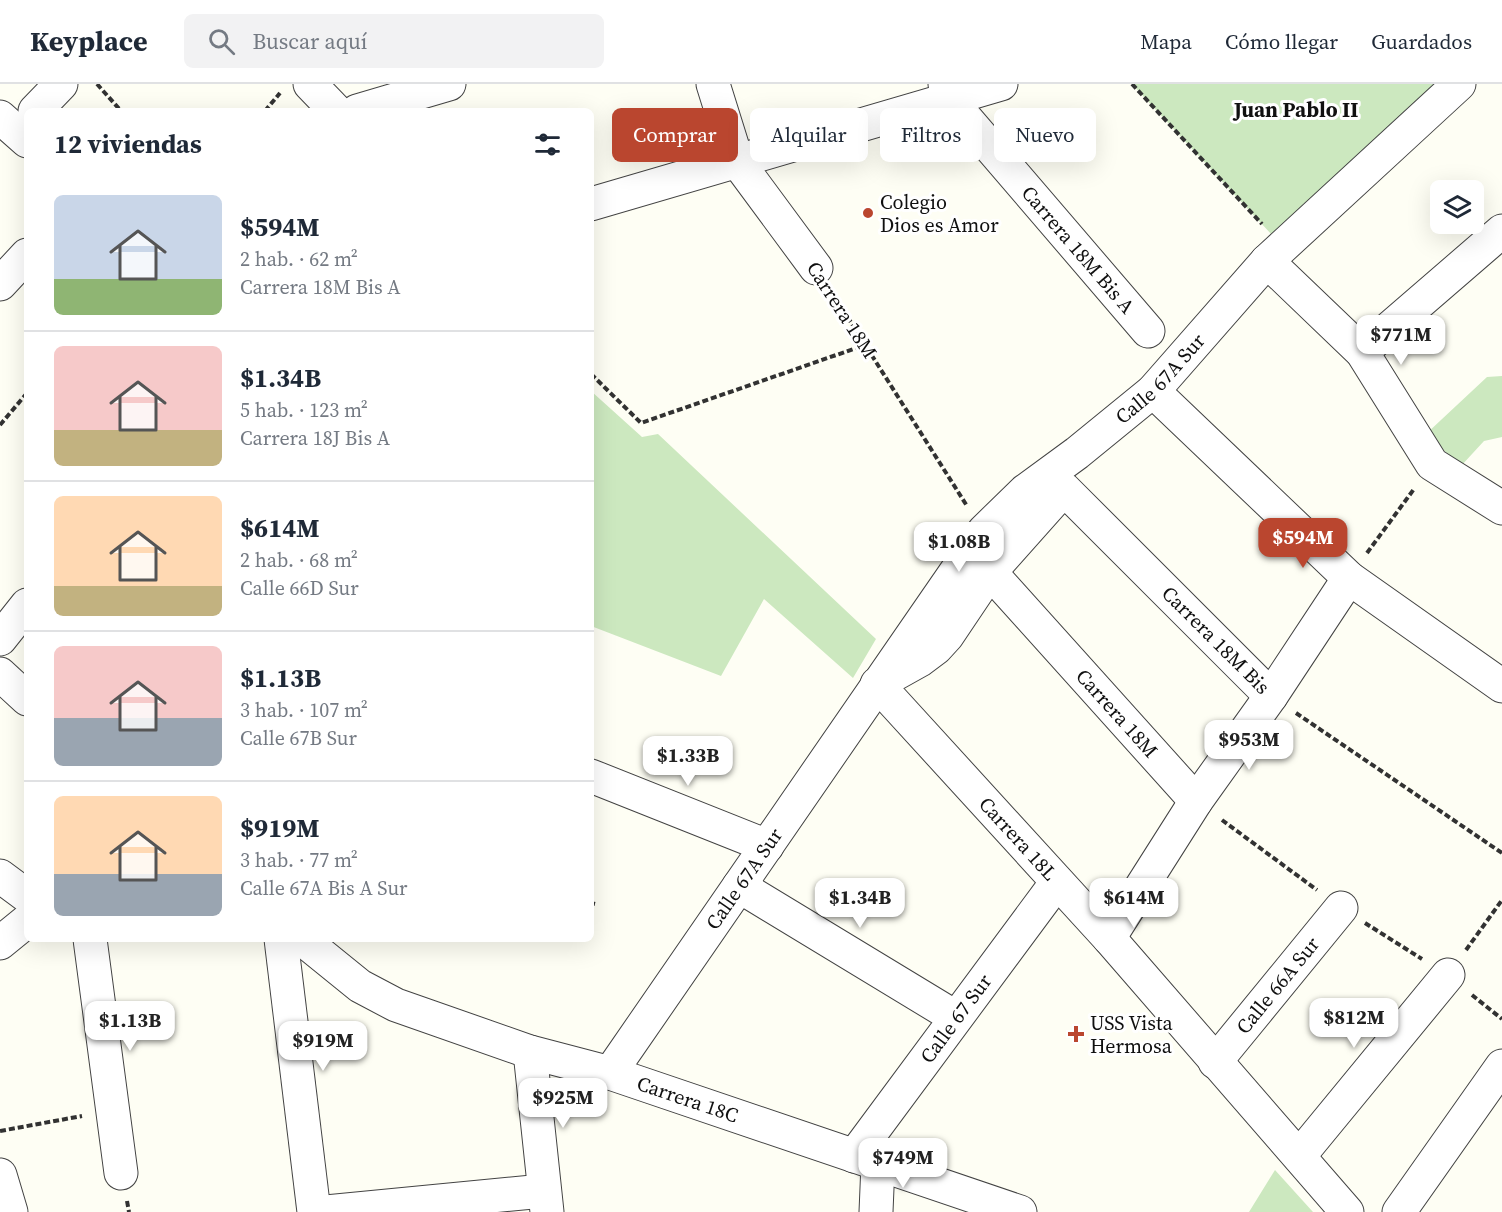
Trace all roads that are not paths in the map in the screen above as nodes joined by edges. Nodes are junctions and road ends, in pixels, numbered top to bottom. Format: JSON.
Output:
{"nodes":[{"id":1,"x":61,"y":84,"type":"edge"},
{"id":2,"x":310,"y":84,"type":"edge"},
{"id":3,"x":449,"y":84,"type":"edge"},
{"id":4,"x":713,"y":84,"type":"edge"},
{"id":5,"x":1001,"y":84,"type":"edge"},
{"id":6,"x":1459,"y":84,"type":"edge"},
{"id":7,"x":947,"y":92,"type":"edge"},
{"id":8,"x":37,"y":108,"type":"edge"},
{"id":9,"x":333,"y":108,"type":"edge"},
{"id":10,"x":367,"y":108,"type":"edge"},
{"id":11,"x":720,"y":108,"type":"edge"},
{"id":12,"x":738,"y":161,"type":"edge"},
{"id":13,"x":734,"y":162,"type":"edge"},
{"id":14,"x":738,"y":162,"type":"edge"},
{"id":15,"x":594,"y":203,"type":"edge"},
{"id":16,"x":1502,"y":231,"type":"edge"},
{"id":17,"x":1275,"y":253,"type":"junction"},
{"id":18,"x":24,"y":258,"type":"edge"},
{"id":19,"x":816,"y":268,"type":"road end"},
{"id":20,"x":0,"y":284,"type":"edge"},
{"id":21,"x":1148,"y":331,"type":"dead end"},
{"id":22,"x":1362,"y":352,"type":"junction"},
{"id":23,"x":1153,"y":391,"type":"junction"},
{"id":24,"x":1064,"y":489,"type":"joint"},
{"id":25,"x":1502,"y":508,"type":"edge"},
{"id":26,"x":990,"y":572,"type":"junction"},
{"id":27,"x":1349,"y":578,"type":"junction"},
{"id":28,"x":24,"y":608,"type":"edge"},
{"id":29,"x":0,"y":639,"type":"edge"},
{"id":30,"x":0,"y":674,"type":"edge"},
{"id":31,"x":878,"y":684,"type":"junction"},
{"id":32,"x":1502,"y":686,"type":"edge"},
{"id":33,"x":24,"y":696,"type":"edge"},
{"id":34,"x":1271,"y":696,"type":"junction"},
{"id":35,"x":594,"y":777,"type":"edge"},
{"id":36,"x":1196,"y":801,"type":"junction"},
{"id":37,"x":767,"y":846,"type":"junction"},
{"id":38,"x":0,"y":876,"type":"edge"},
{"id":39,"x":1057,"y":882,"type":"junction"},
{"id":40,"x":739,"y":886,"type":"junction"},
{"id":41,"x":24,"y":894,"type":"edge"},
{"id":42,"x":1341,"y":908,"type":"dead end"},
{"id":43,"x":24,"y":923,"type":"edge"},
{"id":44,"x":1109,"y":939,"type":"junction"},
{"id":45,"x":90,"y":942,"type":"edge"},
{"id":46,"x":281,"y":942,"type":"edge"},
{"id":47,"x":306,"y":942,"type":"edge"},
{"id":48,"x":0,"y":943,"type":"edge"},
{"id":49,"x":1448,"y":975,"type":"road end"},
{"id":50,"x":955,"y":1017,"type":"junction"},
{"id":51,"x":530,"y":1052,"type":"junction"},
{"id":52,"x":1215,"y":1062,"type":"junction"},
{"id":53,"x":1502,"y":1066,"type":"edge"},
{"id":54,"x":610,"y":1073,"type":"junction"},
{"id":55,"x":1300,"y":1155,"type":"junction"},
{"id":56,"x":866,"y":1160,"type":"junction"},
{"id":57,"x":121,"y":1173,"type":"dead end"},
{"id":58,"x":0,"y":1175,"type":"edge"},
{"id":59,"x":545,"y":1202,"type":"edge"},
{"id":60,"x":11,"y":1212,"type":"edge"},
{"id":61,"x":314,"y":1212,"type":"edge"},
{"id":62,"x":326,"y":1212,"type":"edge"},
{"id":63,"x":876,"y":1212,"type":"edge"},
{"id":64,"x":1020,"y":1212,"type":"edge"},
{"id":65,"x":1347,"y":1212,"type":"edge"},
{"id":66,"x":1399,"y":1212,"type":"edge"}],
"edges":[{"from":1,"to":8,"type":"street"},
{"from":2,"to":9,"type":"street"},
{"from":3,"to":10,"type":"street"},
{"from":4,"to":11,"type":"street","name":"Carrera 18M"},
{"from":5,"to":7,"type":"street"},
{"from":6,"to":17,"type":"street","name":"Calle 67A Sur"},
{"from":7,"to":12,"type":"street"},
{"from":7,"to":21,"type":"street","name":"Carrera 18M Bis A"},
{"from":13,"to":15,"type":"street"},
{"from":14,"to":19,"type":"street","name":"Carrera 18M"},
{"from":16,"to":22,"type":"street"},
{"from":17,"to":22,"type":"street"},
{"from":17,"to":23,"type":"street","name":"Calle 67A Sur"},
{"from":18,"to":20,"type":"street"},
{"from":22,"to":25,"type":"street"},
{"from":23,"to":27,"type":"street"},
{"from":23,"to":31,"type":"street","name":"Calle 67A Sur"},
{"from":24,"to":26,"type":"street","name":"Calle 67A Sur"},
{"from":24,"to":34,"type":"street","name":"Carrera 18M Bis"},
{"from":26,"to":31,"type":"street","name":"Calle 67A Sur"},
{"from":26,"to":36,"type":"street","name":"Carrera 18M"},
{"from":27,"to":32,"type":"street"},
{"from":27,"to":34,"type":"street"},
{"from":28,"to":29,"type":"street"},
{"from":30,"to":33,"type":"street"},
{"from":31,"to":37,"type":"street","name":"Calle 67A Sur"},
{"from":31,"to":39,"type":"street","name":"Carrera 18L"},
{"from":34,"to":36,"type":"street"},
{"from":35,"to":37,"type":"street"},
{"from":36,"to":44,"type":"street"},
{"from":37,"to":40,"type":"street","name":"Calle 67A Sur"},
{"from":38,"to":41,"type":"street"},
{"from":39,"to":44,"type":"street","name":"Carrera 18L"},
{"from":39,"to":50,"type":"street","name":"Calle 67 Sur"},
{"from":40,"to":50,"type":"street"},
{"from":40,"to":54,"type":"street","name":"Calle 67A Sur"},
{"from":42,"to":52,"type":"street","name":"Calle 66A Sur"},
{"from":43,"to":48,"type":"street"},
{"from":44,"to":52,"type":"street","name":"Carrera 18L"},
{"from":45,"to":57,"type":"street"},
{"from":46,"to":61,"type":"street"},
{"from":47,"to":51,"type":"street","name":"Carrera 18C"},
{"from":49,"to":55,"type":"street"},
{"from":50,"to":56,"type":"street","name":"Calle 67 Sur"},
{"from":51,"to":54,"type":"street","name":"Carrera 18C"},
{"from":51,"to":59,"type":"street"},
{"from":52,"to":55,"type":"street","name":"Carrera 18L"},
{"from":53,"to":66,"type":"street"},
{"from":54,"to":56,"type":"street","name":"Carrera 18C"},
{"from":55,"to":65,"type":"street","name":"Carrera 18L"},
{"from":56,"to":63,"type":"street"},
{"from":56,"to":64,"type":"street","name":"Carrera 18C"},
{"from":58,"to":60,"type":"street"},
{"from":59,"to":62,"type":"street"}]}
